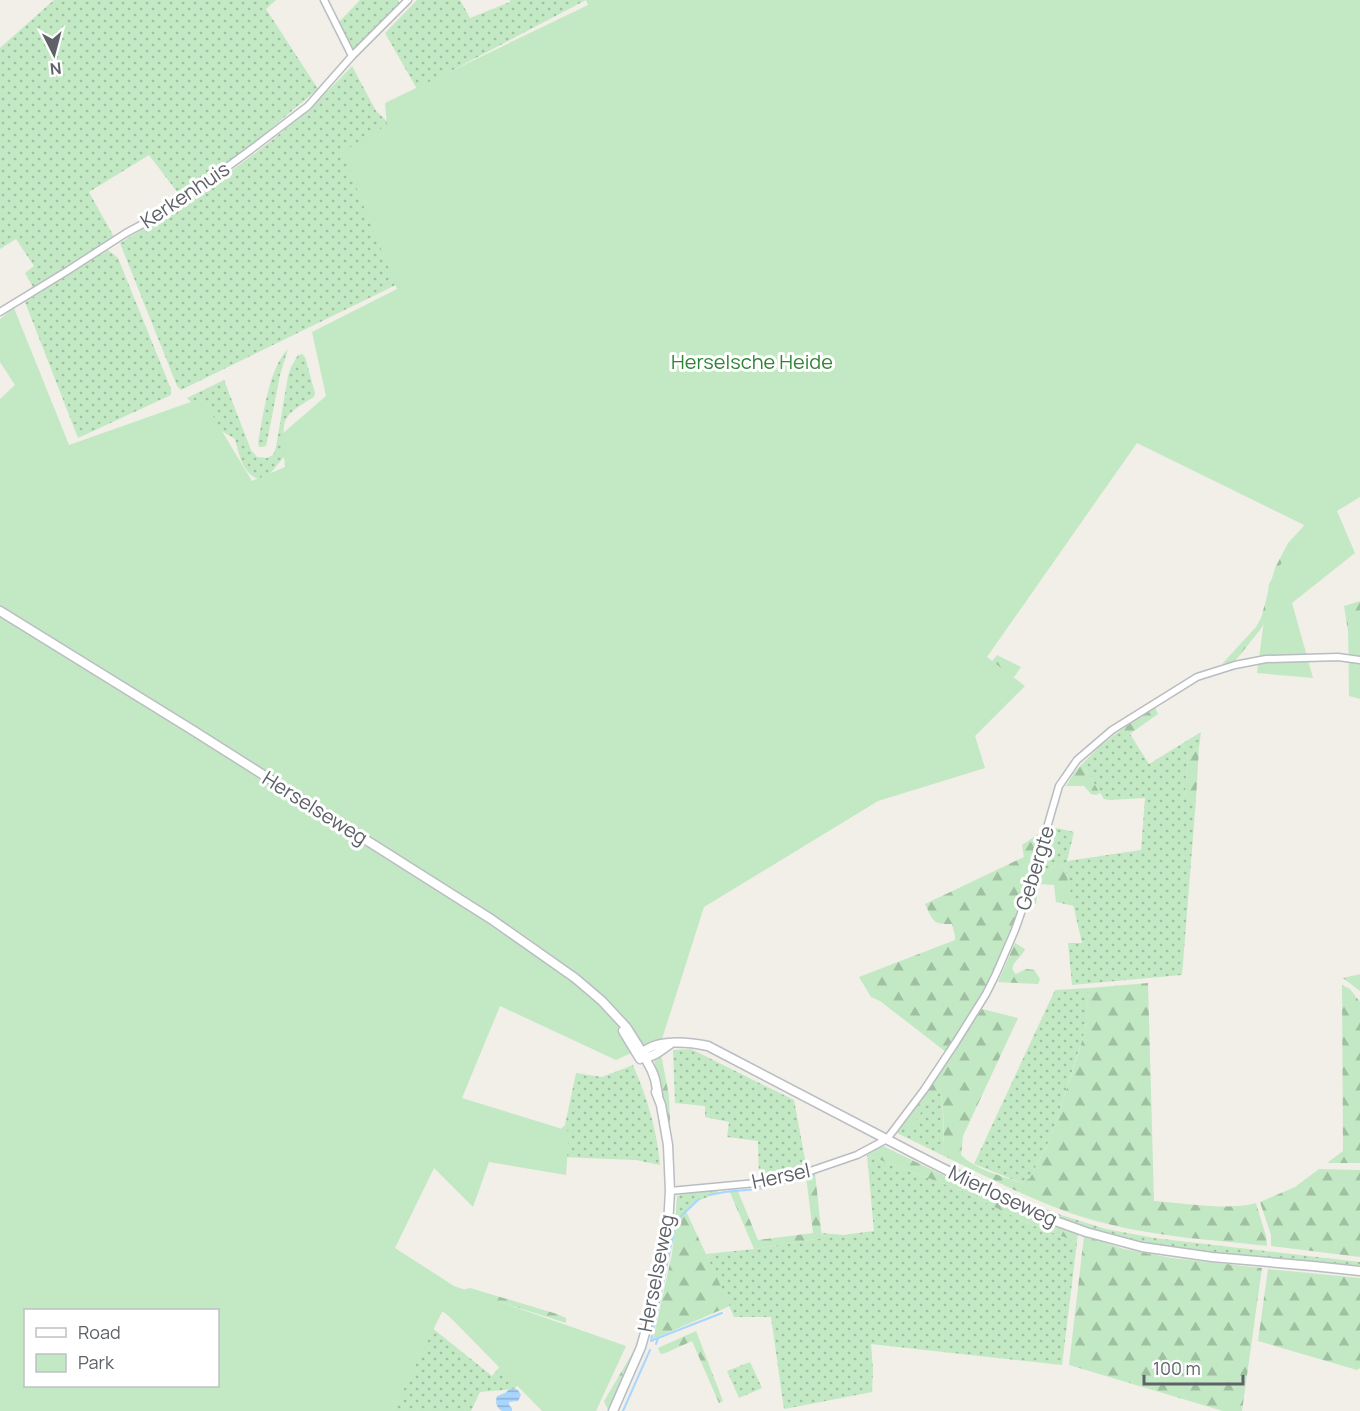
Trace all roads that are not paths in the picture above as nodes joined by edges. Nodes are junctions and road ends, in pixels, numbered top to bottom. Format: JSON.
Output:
{"nodes":[{"id":1,"x":324,"y":0,"type":"edge"},
{"id":2,"x":408,"y":0,"type":"edge"},
{"id":3,"x":352,"y":56,"type":"junction"},
{"id":4,"x":0,"y":312,"type":"edge"},
{"id":5,"x":0,"y":611,"type":"edge"},
{"id":6,"x":1360,"y":660,"type":"edge"},
{"id":7,"x":642,"y":1056,"type":"junction"},
{"id":8,"x":887,"y":1139,"type":"junction"},
{"id":9,"x":670,"y":1191,"type":"junction"},
{"id":10,"x":1360,"y":1271,"type":"edge"},
{"id":11,"x":614,"y":1411,"type":"edge"}],
"edges":[{"from":1,"to":3,"type":"street"},
{"from":2,"to":3,"type":"street","name":"Kerkenhuis"},
{"from":3,"to":4,"type":"street","name":"Kerkenhuis"},
{"from":5,"to":7,"type":"street","name":"Herselseweg"},
{"from":6,"to":8,"type":"street","name":"Gebergte"},
{"from":7,"to":8,"type":"street","name":"Mierloseweg"},
{"from":7,"to":9,"type":"street","name":"Herselseweg"},
{"from":8,"to":9,"type":"street","name":"Hersel"},
{"from":8,"to":10,"type":"street","name":"Mierloseweg"},
{"from":9,"to":11,"type":"street","name":"Herselseweg"}]}
